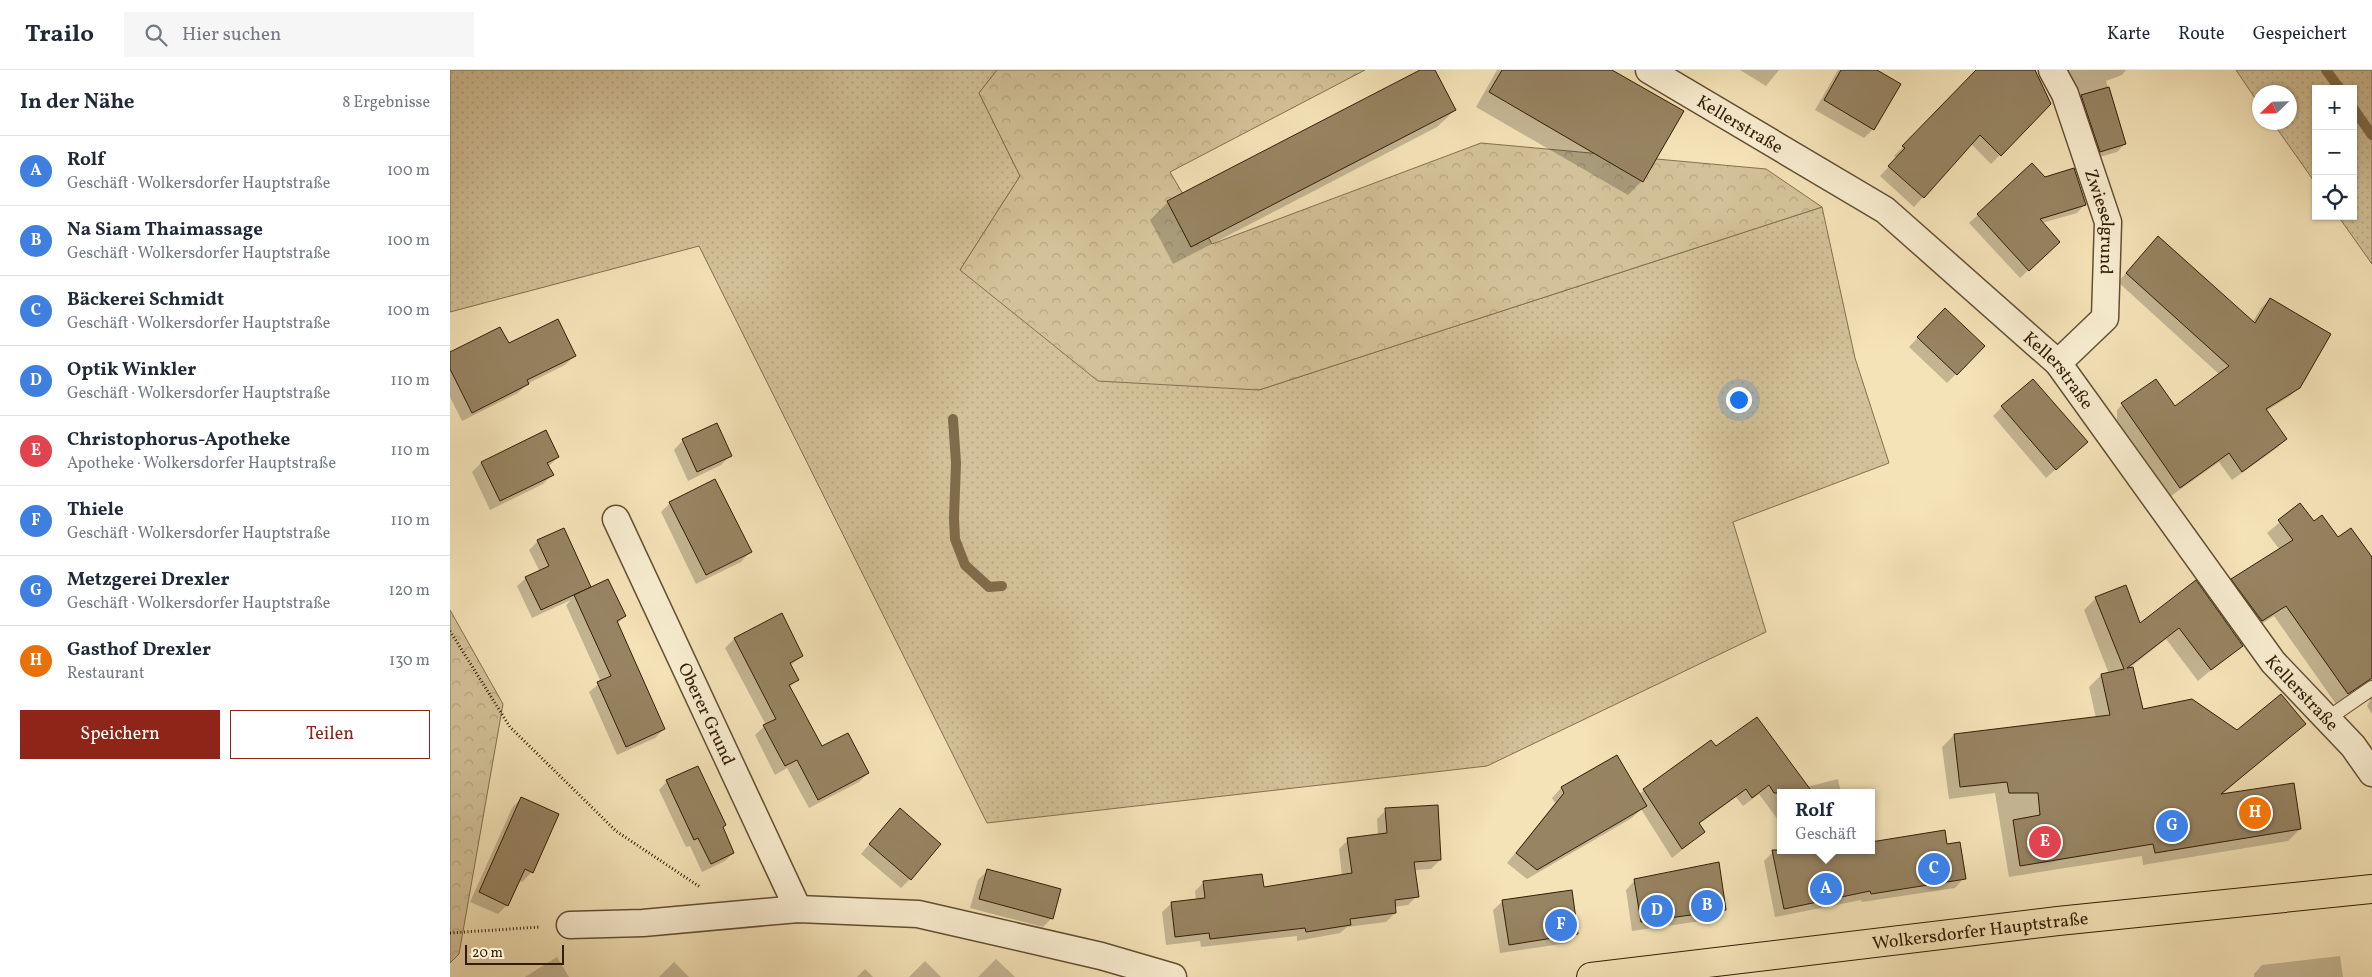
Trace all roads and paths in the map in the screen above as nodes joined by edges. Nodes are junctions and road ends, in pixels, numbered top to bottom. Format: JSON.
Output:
{"nodes":[{"id":1,"x":1649,"y":70,"type":"edge"},
{"id":2,"x":2052,"y":70,"type":"edge"},
{"id":3,"x":2058,"y":363,"type":"junction"},
{"id":4,"x":616,"y":519,"type":"dead end"},
{"id":5,"x":450,"y":630,"type":"edge"},
{"id":6,"x":2372,"y":688,"type":"edge"},
{"id":7,"x":2327,"y":719,"type":"junction"},
{"id":8,"x":2372,"y":773,"type":"edge"},
{"id":9,"x":702,"y":889,"type":"dead end"},
{"id":10,"x":2372,"y":889,"type":"edge"},
{"id":11,"x":798,"y":910,"type":"junction"},
{"id":12,"x":570,"y":925,"type":"joint"},
{"id":13,"x":450,"y":933,"type":"edge"},
{"id":14,"x":1173,"y":977,"type":"edge"},
{"id":15,"x":1591,"y":977,"type":"edge"}],
"edges":[{"from":1,"to":3,"type":"street","name":"Kellerstraße"},
{"from":2,"to":3,"type":"street","name":"Zwieselgrund"},
{"from":3,"to":7,"type":"street","name":"Kellerstraße"},
{"from":4,"to":11,"type":"street","name":"Oberer Grund"},
{"from":5,"to":9,"type":"path"},
{"from":6,"to":7,"type":"lane"},
{"from":7,"to":8,"type":"street","name":"Kellerstraße"},
{"from":10,"to":15,"type":"main road","name":"Wolkersdorfer Hauptstraße"},
{"from":11,"to":12,"type":"street"},
{"from":11,"to":14,"type":"street"},
{"from":12,"to":13,"type":"path"}]}
